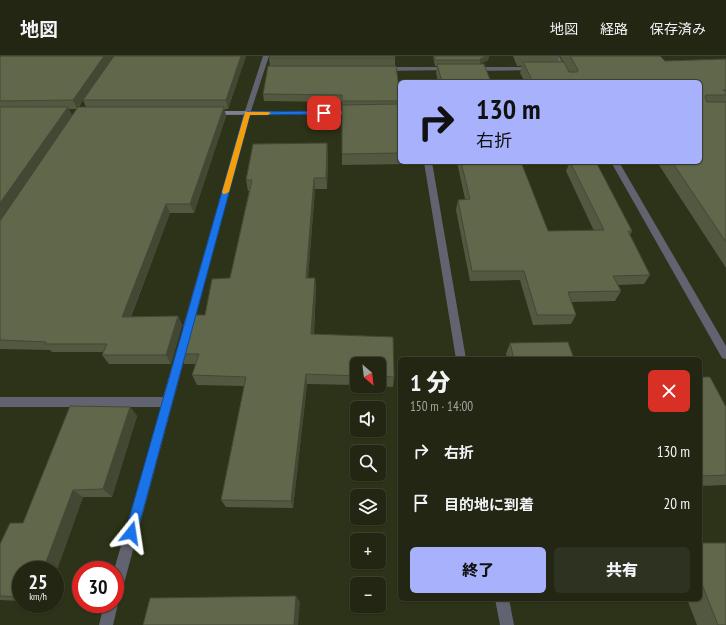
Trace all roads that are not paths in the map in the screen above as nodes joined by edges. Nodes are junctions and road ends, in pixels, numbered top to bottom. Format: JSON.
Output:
{"nodes":[{"id":1,"x":266,"y":56,"type":"edge"},
{"id":2,"x":556,"y":56,"type":"edge"},
{"id":3,"x":563,"y":68,"type":"junction"},
{"id":4,"x":460,"y":69,"type":"edge"},
{"id":5,"x":468,"y":69,"type":"edge"},
{"id":6,"x":539,"y":69,"type":"edge"},
{"id":7,"x":555,"y":69,"type":"edge"},
{"id":8,"x":372,"y":70,"type":"edge"},
{"id":9,"x":569,"y":80,"type":"edge"},
{"id":10,"x":362,"y":113,"type":"edge"},
{"id":11,"x":207,"y":114,"type":"edge"},
{"id":12,"x":247,"y":114,"type":"junction"},
{"id":13,"x":428,"y":164,"type":"edge"},
{"id":14,"x":617,"y":164,"type":"edge"},
{"id":15,"x":726,"y":355,"type":"edge"},
{"id":16,"x":461,"y":357,"type":"edge"},
{"id":17,"x":0,"y":402,"type":"edge"},
{"id":18,"x":167,"y":402,"type":"junction"},
{"id":19,"x":123,"y":561,"type":"edge"},
{"id":20,"x":502,"y":601,"type":"edge"},
{"id":21,"x":109,"y":613,"type":"edge"},
{"id":22,"x":106,"y":625,"type":"edge"},
{"id":23,"x":507,"y":625,"type":"edge"}],
"edges":[{"from":1,"to":12,"type":"street"},
{"from":2,"to":3,"type":"street"},
{"from":3,"to":7,"type":"street"},
{"from":3,"to":9,"type":"street"},
{"from":4,"to":8,"type":"street"},
{"from":5,"to":6,"type":"street"},
{"from":10,"to":12,"type":"street"},
{"from":11,"to":12,"type":"street"},
{"from":12,"to":18,"type":"street"},
{"from":13,"to":16,"type":"street"},
{"from":14,"to":15,"type":"street"},
{"from":17,"to":18,"type":"street"},
{"from":18,"to":19,"type":"street"},
{"from":20,"to":23,"type":"street"},
{"from":21,"to":22,"type":"street"}]}
